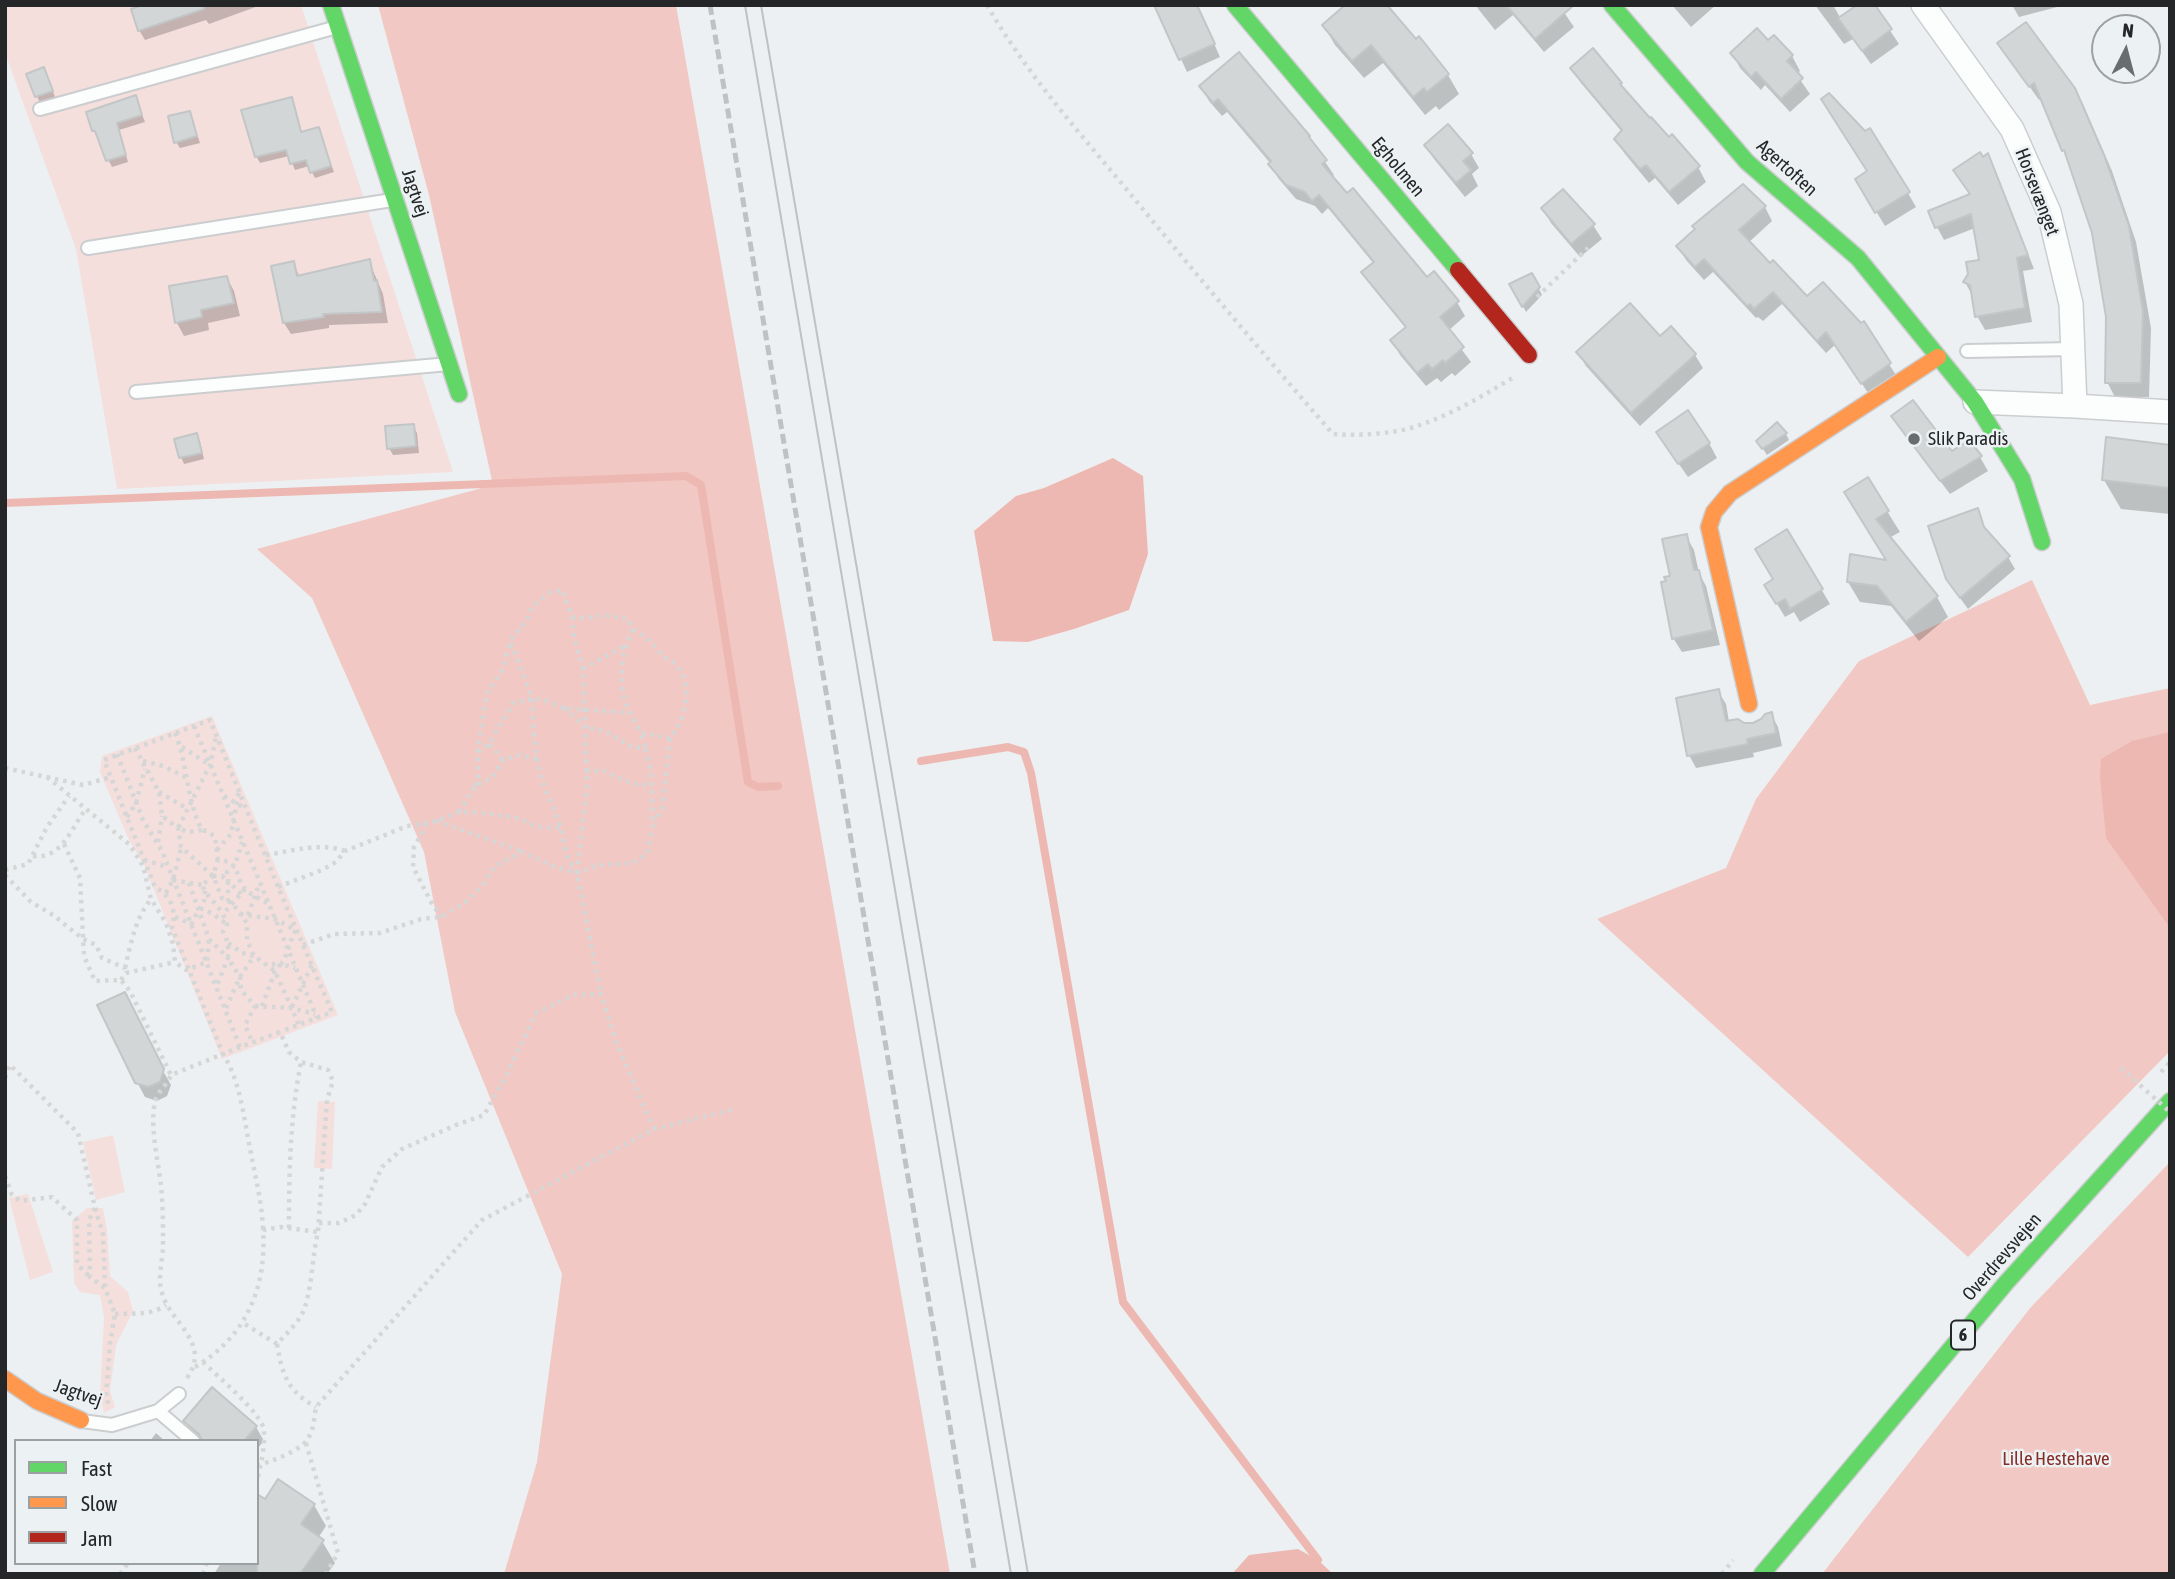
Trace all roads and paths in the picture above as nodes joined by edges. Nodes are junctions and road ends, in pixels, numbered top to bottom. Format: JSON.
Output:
{"nodes":[{"id":1,"x":331,"y":5,"type":"edge"},
{"id":2,"x":987,"y":5,"type":"edge"},
{"id":3,"x":1235,"y":5,"type":"edge"},
{"id":4,"x":1612,"y":5,"type":"edge"},
{"id":5,"x":1923,"y":5,"type":"edge"},
{"id":6,"x":338,"y":27,"type":"junction"},
{"id":7,"x":40,"y":109,"type":"dead end"},
{"id":8,"x":395,"y":199,"type":"junction"},
{"id":9,"x":88,"y":248,"type":"dead end"},
{"id":10,"x":1588,"y":248,"type":"dead end"},
{"id":11,"x":1537,"y":297,"type":"dead end"},
{"id":12,"x":2073,"y":349,"type":"junction"},
{"id":13,"x":1966,"y":351,"type":"dead end"},
{"id":14,"x":1529,"y":355,"type":"joint"},
{"id":15,"x":1938,"y":357,"type":"junction"},
{"id":16,"x":449,"y":364,"type":"junction"},
{"id":17,"x":136,"y":392,"type":"dead end"},
{"id":18,"x":459,"y":394,"type":"dead end"},
{"id":19,"x":1975,"y":402,"type":"junction"},
{"id":20,"x":2075,"y":406,"type":"junction"},
{"id":21,"x":2170,"y":412,"type":"edge"},
{"id":22,"x":2042,"y":542,"type":"dead end"},
{"id":23,"x":572,"y":617,"type":"junction"},
{"id":24,"x":633,"y":629,"type":"junction"},
{"id":25,"x":510,"y":640,"type":"junction"},
{"id":26,"x":624,"y":646,"type":"junction"},
{"id":27,"x":583,"y":669,"type":"junction"},
{"id":28,"x":532,"y":699,"type":"junction"},
{"id":29,"x":1749,"y":705,"type":"dead end"},
{"id":30,"x":564,"y":708,"type":"junction"},
{"id":31,"x":584,"y":709,"type":"junction"},
{"id":32,"x":631,"y":713,"type":"junction"},
{"id":33,"x":194,"y":726,"type":"junction"},
{"id":34,"x":585,"y":727,"type":"junction"},
{"id":35,"x":175,"y":733,"type":"junction"},
{"id":36,"x":641,"y":733,"type":"junction"},
{"id":37,"x":217,"y":736,"type":"junction"},
{"id":38,"x":670,"y":737,"type":"junction"},
{"id":39,"x":489,"y":744,"type":"junction"},
{"id":40,"x":181,"y":747,"type":"junction"},
{"id":41,"x":645,"y":747,"type":"junction"},
{"id":42,"x":135,"y":748,"type":"junction"},
{"id":43,"x":478,"y":752,"type":"junction"},
{"id":44,"x":117,"y":754,"type":"junction"},
{"id":45,"x":503,"y":760,"type":"junction"},
{"id":46,"x":538,"y":760,"type":"junction"},
{"id":47,"x":142,"y":761,"type":"junction"},
{"id":48,"x":210,"y":765,"type":"junction"},
{"id":49,"x":5,"y":768,"type":"edge"},
{"id":50,"x":146,"y":768,"type":"junction"},
{"id":51,"x":586,"y":771,"type":"junction"},
{"id":52,"x":47,"y":777,"type":"junction"},
{"id":53,"x":111,"y":777,"type":"junction"},
{"id":54,"x":188,"y":778,"type":"junction"},
{"id":55,"x":652,"y":785,"type":"junction"},
{"id":56,"x":475,"y":786,"type":"junction"},
{"id":57,"x":239,"y":790,"type":"junction"},
{"id":58,"x":159,"y":792,"type":"junction"},
{"id":59,"x":223,"y":795,"type":"junction"},
{"id":60,"x":69,"y":796,"type":"junction"},
{"id":61,"x":191,"y":801,"type":"junction"},
{"id":62,"x":136,"y":803,"type":"junction"},
{"id":63,"x":236,"y":804,"type":"junction"},
{"id":64,"x":188,"y":809,"type":"junction"},
{"id":65,"x":85,"y":810,"type":"junction"},
{"id":66,"x":247,"y":810,"type":"junction"},
{"id":67,"x":459,"y":812,"type":"junction"},
{"id":68,"x":194,"y":814,"type":"junction"},
{"id":69,"x":162,"y":816,"type":"junction"},
{"id":70,"x":127,"y":817,"type":"junction"},
{"id":71,"x":233,"y":819,"type":"junction"},
{"id":72,"x":436,"y":821,"type":"junction"},
{"id":73,"x":425,"y":823,"type":"junction"},
{"id":74,"x":653,"y":825,"type":"junction"},
{"id":75,"x":178,"y":828,"type":"junction"},
{"id":76,"x":561,"y":828,"type":"junction"},
{"id":77,"x":202,"y":830,"type":"junction"},
{"id":78,"x":242,"y":841,"type":"junction"},
{"id":79,"x":64,"y":844,"type":"junction"},
{"id":80,"x":158,"y":844,"type":"junction"},
{"id":81,"x":181,"y":847,"type":"junction"},
{"id":82,"x":216,"y":850,"type":"junction"},
{"id":83,"x":345,"y":851,"type":"junction"},
{"id":84,"x":522,"y":852,"type":"junction"},
{"id":85,"x":266,"y":855,"type":"junction"},
{"id":86,"x":33,"y":856,"type":"junction"},
{"id":87,"x":218,"y":859,"type":"junction"},
{"id":88,"x":144,"y":860,"type":"junction"},
{"id":89,"x":235,"y":865,"type":"junction"},
{"id":90,"x":168,"y":867,"type":"junction"},
{"id":91,"x":5,"y":873,"type":"edge"},
{"id":92,"x":577,"y":873,"type":"junction"},
{"id":93,"x":213,"y":876,"type":"junction"},
{"id":94,"x":173,"y":880,"type":"junction"},
{"id":95,"x":228,"y":881,"type":"junction"},
{"id":96,"x":259,"y":882,"type":"junction"},
{"id":97,"x":189,"y":883,"type":"junction"},
{"id":98,"x":278,"y":887,"type":"junction"},
{"id":99,"x":203,"y":888,"type":"junction"},
{"id":100,"x":245,"y":889,"type":"junction"},
{"id":101,"x":166,"y":893,"type":"junction"},
{"id":102,"x":241,"y":894,"type":"junction"},
{"id":103,"x":254,"y":895,"type":"junction"},
{"id":104,"x":151,"y":899,"type":"junction"},
{"id":105,"x":230,"y":902,"type":"junction"},
{"id":106,"x":268,"y":904,"type":"junction"},
{"id":107,"x":199,"y":908,"type":"junction"},
{"id":108,"x":223,"y":914,"type":"junction"},
{"id":109,"x":240,"y":914,"type":"junction"},
{"id":110,"x":248,"y":916,"type":"junction"},
{"id":111,"x":175,"y":917,"type":"junction"},
{"id":112,"x":441,"y":917,"type":"junction"},
{"id":113,"x":275,"y":919,"type":"junction"},
{"id":114,"x":247,"y":923,"type":"junction"},
{"id":115,"x":191,"y":924,"type":"junction"},
{"id":116,"x":227,"y":925,"type":"junction"},
{"id":117,"x":296,"y":930,"type":"junction"},
{"id":118,"x":83,"y":939,"type":"junction"},
{"id":119,"x":209,"y":939,"type":"junction"},
{"id":120,"x":228,"y":943,"type":"junction"},
{"id":121,"x":303,"y":945,"type":"junction"},
{"id":122,"x":289,"y":953,"type":"junction"},
{"id":123,"x":254,"y":956,"type":"junction"},
{"id":124,"x":228,"y":958,"type":"junction"},
{"id":125,"x":175,"y":962,"type":"junction"},
{"id":126,"x":207,"y":962,"type":"junction"},
{"id":127,"x":265,"y":964,"type":"junction"},
{"id":128,"x":281,"y":964,"type":"junction"},
{"id":129,"x":312,"y":965,"type":"junction"},
{"id":130,"x":189,"y":969,"type":"junction"},
{"id":131,"x":296,"y":969,"type":"junction"},
{"id":132,"x":125,"y":970,"type":"junction"},
{"id":133,"x":275,"y":971,"type":"junction"},
{"id":134,"x":240,"y":977,"type":"junction"},
{"id":135,"x":121,"y":980,"type":"junction"},
{"id":136,"x":302,"y":984,"type":"junction"},
{"id":137,"x":217,"y":986,"type":"junction"},
{"id":138,"x":601,"y":994,"type":"junction"},
{"id":139,"x":255,"y":1006,"type":"junction"},
{"id":140,"x":262,"y":1006,"type":"junction"},
{"id":141,"x":226,"y":1008,"type":"junction"},
{"id":142,"x":292,"y":1008,"type":"junction"},
{"id":143,"x":316,"y":1016,"type":"junction"},
{"id":144,"x":299,"y":1025,"type":"junction"},
{"id":145,"x":281,"y":1032,"type":"junction"},
{"id":146,"x":252,"y":1042,"type":"junction"},
{"id":147,"x":240,"y":1047,"type":"junction"},
{"id":148,"x":223,"y":1054,"type":"junction"},
{"id":149,"x":301,"y":1062,"type":"junction"},
{"id":150,"x":2121,"y":1068,"type":"dead end"},
{"id":151,"x":171,"y":1075,"type":"junction"},
{"id":152,"x":5,"y":1078,"type":"edge"},
{"id":153,"x":2170,"y":1101,"type":"edge"},
{"id":154,"x":735,"y":1109,"type":"dead end"},
{"id":155,"x":2170,"y":1112,"type":"edge"},
{"id":156,"x":654,"y":1129,"type":"junction"},
{"id":157,"x":5,"y":1176,"type":"edge"},
{"id":158,"x":95,"y":1208,"type":"junction"},
{"id":159,"x":77,"y":1220,"type":"junction"},
{"id":160,"x":89,"y":1220,"type":"junction"},
{"id":161,"x":319,"y":1223,"type":"junction"},
{"id":162,"x":289,"y":1228,"type":"junction"},
{"id":163,"x":263,"y":1230,"type":"junction"},
{"id":164,"x":318,"y":1232,"type":"junction"},
{"id":165,"x":90,"y":1277,"type":"junction"},
{"id":166,"x":105,"y":1288,"type":"junction"},
{"id":167,"x":166,"y":1305,"type":"junction"},
{"id":168,"x":115,"y":1314,"type":"junction"},
{"id":169,"x":243,"y":1323,"type":"junction"},
{"id":170,"x":277,"y":1344,"type":"junction"},
{"id":171,"x":203,"y":1362,"type":"junction"},
{"id":172,"x":194,"y":1368,"type":"junction"},
{"id":173,"x":5,"y":1379,"type":"edge"},
{"id":174,"x":179,"y":1394,"type":"joint"},
{"id":175,"x":316,"y":1407,"type":"junction"},
{"id":176,"x":158,"y":1411,"type":"junction"},
{"id":177,"x":81,"y":1420,"type":"joint"},
{"id":178,"x":112,"y":1425,"type":"junction"},
{"id":179,"x":191,"y":1439,"type":"edge"},
{"id":180,"x":306,"y":1443,"type":"junction"},
{"id":181,"x":259,"y":1465,"type":"edge"},
{"id":182,"x":326,"y":1574,"type":"edge"},
{"id":183,"x":1762,"y":1574,"type":"edge"}],
"edges":[{"from":1,"to":6,"type":"street","name":"Jagtvej"},
{"from":2,"to":14,"type":"path"},
{"from":3,"to":14,"type":"street","name":"Egholmen"},
{"from":4,"to":15,"type":"street","name":"Agertoften"},
{"from":5,"to":12,"type":"street","name":"Horsevænget"},
{"from":6,"to":7,"type":"lane"},
{"from":6,"to":8,"type":"street","name":"Jagtvej"},
{"from":8,"to":9,"type":"lane"},
{"from":8,"to":16,"type":"street","name":"Jagtvej"},
{"from":10,"to":11,"type":"path"},
{"from":12,"to":13,"type":"lane"},
{"from":12,"to":20,"type":"street","name":"Horsevænget"},
{"from":15,"to":19,"type":"street","name":"Agertoften"},
{"from":15,"to":29,"type":"street"},
{"from":16,"to":17,"type":"lane"},
{"from":16,"to":18,"type":"street","name":"Jagtvej"},
{"from":19,"to":20,"type":"street"},
{"from":19,"to":22,"type":"street","name":"Agertoften"},
{"from":20,"to":21,"type":"street"},
{"from":23,"to":24,"type":"path"},
{"from":23,"to":25,"type":"path"},
{"from":23,"to":27,"type":"path"},
{"from":24,"to":26,"type":"path"},
{"from":24,"to":38,"type":"path"},
{"from":25,"to":28,"type":"path"},
{"from":25,"to":43,"type":"path"},
{"from":26,"to":27,"type":"path"},
{"from":26,"to":32,"type":"path"},
{"from":27,"to":31,"type":"path"},
{"from":28,"to":30,"type":"path"},
{"from":28,"to":39,"type":"path"},
{"from":28,"to":46,"type":"path"},
{"from":30,"to":31,"type":"path"},
{"from":30,"to":34,"type":"path"},
{"from":31,"to":32,"type":"path"},
{"from":31,"to":34,"type":"path"},
{"from":32,"to":36,"type":"path"},
{"from":33,"to":35,"type":"path"},
{"from":33,"to":37,"type":"path"},
{"from":33,"to":48,"type":"path"},
{"from":34,"to":41,"type":"path"},
{"from":34,"to":51,"type":"path"},
{"from":35,"to":40,"type":"path"},
{"from":35,"to":42,"type":"path"},
{"from":36,"to":38,"type":"path"},
{"from":36,"to":41,"type":"path"},
{"from":37,"to":48,"type":"path"},
{"from":37,"to":57,"type":"path"},
{"from":38,"to":74,"type":"path"},
{"from":39,"to":43,"type":"path"},
{"from":39,"to":45,"type":"path"},
{"from":40,"to":48,"type":"path"},
{"from":40,"to":54,"type":"path"},
{"from":41,"to":55,"type":"path"},
{"from":42,"to":44,"type":"path"},
{"from":42,"to":47,"type":"path"},
{"from":43,"to":56,"type":"path"},
{"from":44,"to":53,"type":"path"},
{"from":44,"to":62,"type":"path"},
{"from":45,"to":46,"type":"path"},
{"from":45,"to":56,"type":"path"},
{"from":46,"to":76,"type":"path"},
{"from":47,"to":50,"type":"path"},
{"from":47,"to":54,"type":"path"},
{"from":48,"to":59,"type":"path"},
{"from":48,"to":61,"type":"path"},
{"from":49,"to":52,"type":"path"},
{"from":50,"to":58,"type":"path"},
{"from":50,"to":62,"type":"path"},
{"from":51,"to":55,"type":"path"},
{"from":51,"to":92,"type":"path"},
{"from":52,"to":53,"type":"path"},
{"from":52,"to":60,"type":"path"},
{"from":53,"to":70,"type":"path"},
{"from":54,"to":61,"type":"path"},
{"from":55,"to":74,"type":"path"},
{"from":56,"to":67,"type":"path"},
{"from":57,"to":63,"type":"path"},
{"from":57,"to":66,"type":"path"},
{"from":58,"to":64,"type":"path"},
{"from":58,"to":69,"type":"path"},
{"from":59,"to":63,"type":"path"},
{"from":59,"to":71,"type":"path"},
{"from":60,"to":65,"type":"path"},
{"from":60,"to":86,"type":"path"},
{"from":61,"to":64,"type":"path"},
{"from":61,"to":68,"type":"path"},
{"from":62,"to":70,"type":"path"},
{"from":62,"to":80,"type":"path"},
{"from":63,"to":66,"type":"path"},
{"from":63,"to":71,"type":"path"},
{"from":64,"to":68,"type":"path"},
{"from":64,"to":75,"type":"path"},
{"from":65,"to":79,"type":"path"},
{"from":65,"to":104,"type":"path"},
{"from":66,"to":85,"type":"path"},
{"from":67,"to":72,"type":"path"},
{"from":67,"to":76,"type":"path"},
{"from":68,"to":77,"type":"path"},
{"from":69,"to":75,"type":"path"},
{"from":69,"to":80,"type":"path"},
{"from":70,"to":88,"type":"path"},
{"from":71,"to":78,"type":"path"},
{"from":71,"to":82,"type":"path"},
{"from":72,"to":73,"type":"path"},
{"from":72,"to":84,"type":"path"},
{"from":73,"to":83,"type":"path"},
{"from":73,"to":112,"type":"path"},
{"from":74,"to":92,"type":"path"},
{"from":75,"to":77,"type":"path"},
{"from":75,"to":81,"type":"path"},
{"from":76,"to":92,"type":"path"},
{"from":77,"to":82,"type":"path"},
{"from":78,"to":89,"type":"path"},
{"from":78,"to":96,"type":"path"},
{"from":79,"to":86,"type":"path"},
{"from":79,"to":118,"type":"path"},
{"from":80,"to":90,"type":"path"},
{"from":81,"to":93,"type":"path"},
{"from":81,"to":94,"type":"path"},
{"from":82,"to":87,"type":"path"},
{"from":83,"to":85,"type":"path"},
{"from":83,"to":98,"type":"path"},
{"from":84,"to":92,"type":"path"},
{"from":84,"to":112,"type":"path"},
{"from":85,"to":98,"type":"path"},
{"from":86,"to":91,"type":"path"},
{"from":87,"to":89,"type":"path"},
{"from":87,"to":93,"type":"path"},
{"from":88,"to":90,"type":"path"},
{"from":88,"to":101,"type":"path"},
{"from":89,"to":95,"type":"path"},
{"from":89,"to":100,"type":"path"},
{"from":90,"to":94,"type":"path"},
{"from":91,"to":118,"type":"path"},
{"from":92,"to":138,"type":"path"},
{"from":93,"to":95,"type":"path"},
{"from":93,"to":99,"type":"path"},
{"from":93,"to":105,"type":"path"},
{"from":94,"to":97,"type":"path"},
{"from":94,"to":101,"type":"path"},
{"from":94,"to":115,"type":"path"},
{"from":95,"to":102,"type":"path"},
{"from":95,"to":105,"type":"path"},
{"from":96,"to":103,"type":"path"},
{"from":96,"to":106,"type":"path"},
{"from":97,"to":99,"type":"path"},
{"from":97,"to":107,"type":"path"},
{"from":98,"to":117,"type":"path"},
{"from":99,"to":107,"type":"path"},
{"from":99,"to":108,"type":"path"},
{"from":100,"to":102,"type":"path"},
{"from":100,"to":103,"type":"path"},
{"from":101,"to":111,"type":"path"},
{"from":102,"to":105,"type":"path"},
{"from":103,"to":106,"type":"path"},
{"from":103,"to":110,"type":"path"},
{"from":104,"to":125,"type":"path"},
{"from":104,"to":132,"type":"path"},
{"from":105,"to":108,"type":"path"},
{"from":105,"to":109,"type":"path"},
{"from":106,"to":113,"type":"path"},
{"from":107,"to":115,"type":"path"},
{"from":107,"to":116,"type":"path"},
{"from":107,"to":119,"type":"path"},
{"from":108,"to":116,"type":"path"},
{"from":109,"to":110,"type":"path"},
{"from":109,"to":114,"type":"path"},
{"from":110,"to":113,"type":"path"},
{"from":110,"to":114,"type":"path"},
{"from":111,"to":115,"type":"path"},
{"from":111,"to":130,"type":"path"},
{"from":112,"to":121,"type":"path"},
{"from":113,"to":117,"type":"path"},
{"from":113,"to":122,"type":"path"},
{"from":114,"to":123,"type":"path"},
{"from":115,"to":126,"type":"path"},
{"from":116,"to":120,"type":"path"},
{"from":117,"to":121,"type":"path"},
{"from":117,"to":122,"type":"path"},
{"from":118,"to":132,"type":"path"},
{"from":118,"to":135,"type":"path"},
{"from":119,"to":124,"type":"path"},
{"from":119,"to":126,"type":"path"},
{"from":120,"to":123,"type":"path"},
{"from":120,"to":124,"type":"path"},
{"from":121,"to":129,"type":"path"},
{"from":122,"to":128,"type":"path"},
{"from":122,"to":131,"type":"path"},
{"from":123,"to":127,"type":"path"},
{"from":123,"to":134,"type":"path"},
{"from":124,"to":134,"type":"path"},
{"from":124,"to":137,"type":"path"},
{"from":125,"to":130,"type":"path"},
{"from":125,"to":132,"type":"path"},
{"from":126,"to":130,"type":"path"},
{"from":126,"to":137,"type":"path"},
{"from":127,"to":128,"type":"path"},
{"from":127,"to":133,"type":"path"},
{"from":128,"to":131,"type":"path"},
{"from":128,"to":133,"type":"path"},
{"from":129,"to":136,"type":"path"},
{"from":129,"to":143,"type":"path"},
{"from":130,"to":148,"type":"path"},
{"from":131,"to":136,"type":"path"},
{"from":132,"to":135,"type":"path"},
{"from":133,"to":140,"type":"path"},
{"from":133,"to":142,"type":"path"},
{"from":134,"to":139,"type":"path"},
{"from":134,"to":141,"type":"path"},
{"from":135,"to":151,"type":"path"},
{"from":136,"to":142,"type":"path"},
{"from":136,"to":143,"type":"path"},
{"from":137,"to":141,"type":"path"},
{"from":138,"to":156,"type":"path"},
{"from":138,"to":161,"type":"path"},
{"from":139,"to":140,"type":"path"},
{"from":139,"to":146,"type":"path"},
{"from":140,"to":142,"type":"path"},
{"from":141,"to":147,"type":"path"},
{"from":142,"to":143,"type":"path"},
{"from":142,"to":144,"type":"path"},
{"from":143,"to":144,"type":"path"},
{"from":144,"to":145,"type":"path"},
{"from":145,"to":146,"type":"path"},
{"from":145,"to":149,"type":"path"},
{"from":146,"to":147,"type":"path"},
{"from":147,"to":148,"type":"path"},
{"from":148,"to":151,"type":"path"},
{"from":148,"to":163,"type":"path"},
{"from":149,"to":161,"type":"path"},
{"from":149,"to":162,"type":"path"},
{"from":150,"to":155,"type":"path","bridge":true},
{"from":151,"to":167,"type":"path"},
{"from":152,"to":158,"type":"path"},
{"from":153,"to":183,"type":"street","name":"Overdrevsvejen","number":"6"},
{"from":154,"to":156,"type":"path"},
{"from":156,"to":175,"type":"path"},
{"from":157,"to":159,"type":"path"},
{"from":158,"to":160,"type":"path"},
{"from":158,"to":166,"type":"path"},
{"from":159,"to":160,"type":"path"},
{"from":159,"to":165,"type":"path"},
{"from":160,"to":165,"type":"path"},
{"from":161,"to":164,"type":"path"},
{"from":162,"to":163,"type":"path"},
{"from":162,"to":164,"type":"path"},
{"from":163,"to":169,"type":"path"},
{"from":164,"to":170,"type":"path"},
{"from":165,"to":166,"type":"path"},
{"from":166,"to":168,"type":"path"},
{"from":167,"to":168,"type":"path"},
{"from":167,"to":172,"type":"path"},
{"from":168,"to":178,"type":"path"},
{"from":169,"to":170,"type":"path"},
{"from":169,"to":171,"type":"path"},
{"from":170,"to":175,"type":"path"},
{"from":171,"to":172,"type":"path"},
{"from":171,"to":181,"type":"path"},
{"from":172,"to":174,"type":"path"},
{"from":173,"to":177,"type":"street","name":"Jagtvej"},
{"from":174,"to":176,"type":"lane","name":"Jagtvej"},
{"from":175,"to":180,"type":"path"},
{"from":176,"to":178,"type":"lane","name":"Jagtvej"},
{"from":176,"to":179,"type":"lane"},
{"from":177,"to":178,"type":"lane","name":"Jagtvej"},
{"from":180,"to":181,"type":"path"},
{"from":180,"to":182,"type":"path"}]}
